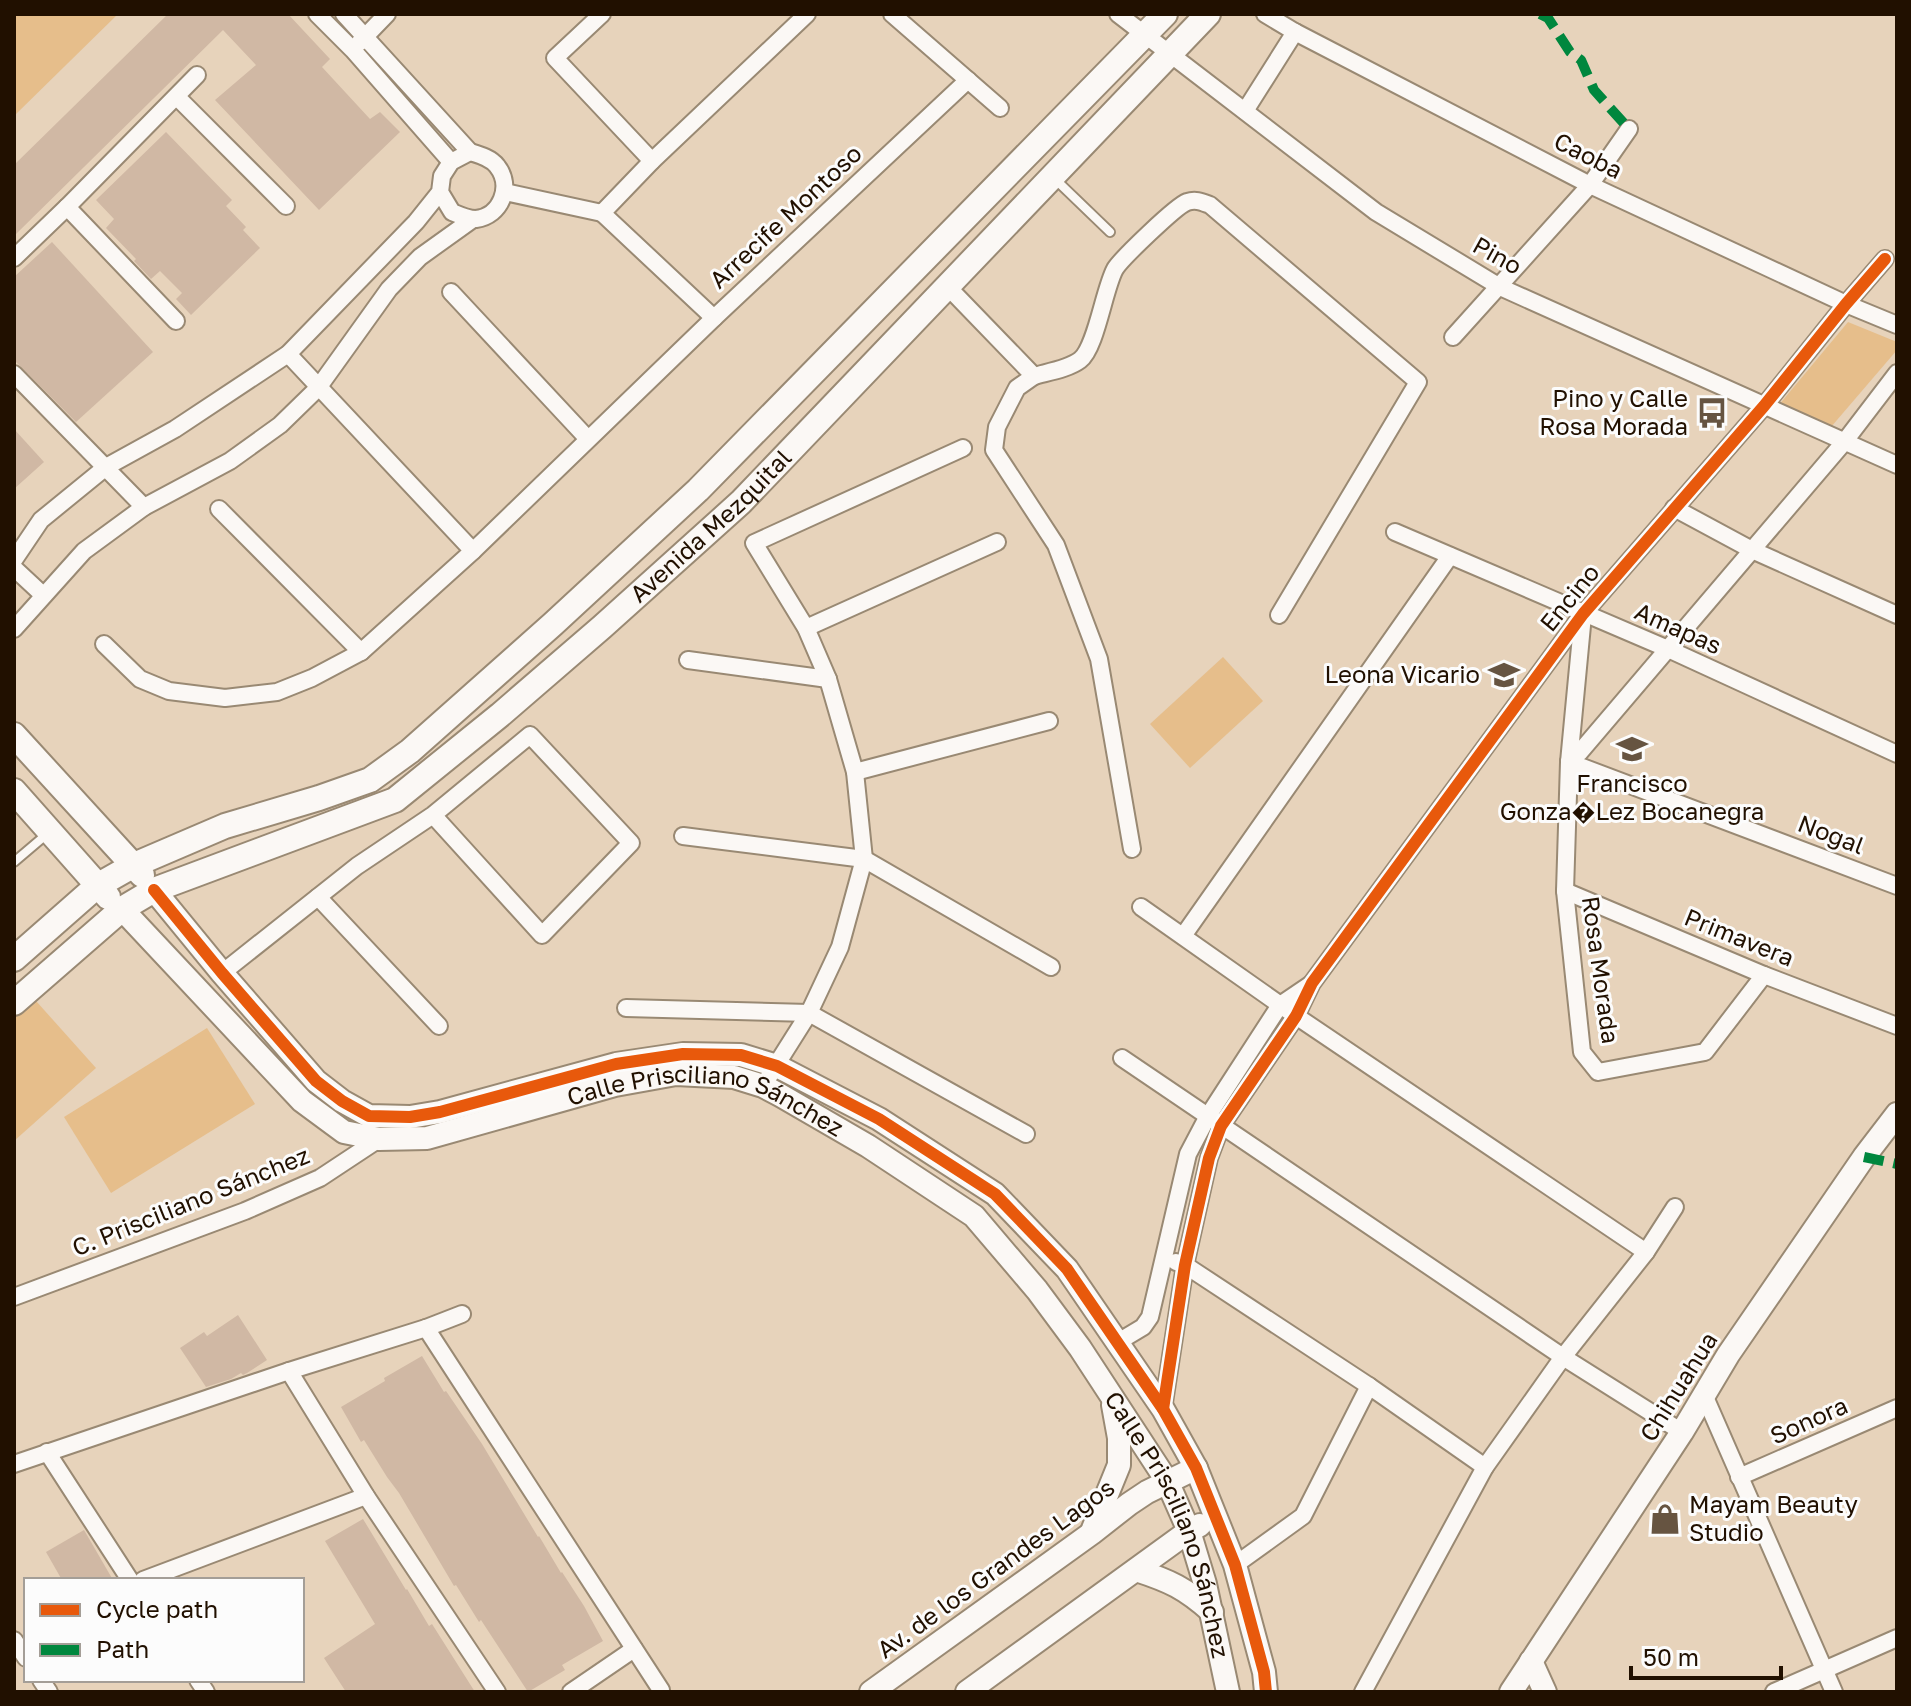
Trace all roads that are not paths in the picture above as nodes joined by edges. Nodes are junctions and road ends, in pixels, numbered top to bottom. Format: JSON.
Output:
{"nodes":[{"id":1,"x":317,"y":14,"type":"edge"},
{"id":2,"x":344,"y":14,"type":"edge"},
{"id":3,"x":387,"y":14,"type":"edge"},
{"id":4,"x":602,"y":14,"type":"edge"},
{"id":5,"x":807,"y":14,"type":"edge"},
{"id":6,"x":892,"y":14,"type":"edge"},
{"id":7,"x":1118,"y":14,"type":"edge"},
{"id":8,"x":1165,"y":14,"type":"edge"},
{"id":9,"x":1208,"y":14,"type":"edge"},
{"id":10,"x":1265,"y":14,"type":"edge"},
{"id":11,"x":1295,"y":32,"type":"junction"},
{"id":12,"x":366,"y":36,"type":"junction"},
{"id":13,"x":1145,"y":36,"type":"junction"},
{"id":14,"x":353,"y":50,"type":"junction"},
{"id":15,"x":1169,"y":54,"type":"junction"},
{"id":16,"x":197,"y":75,"type":"dead end"},
{"id":17,"x":968,"y":80,"type":"junction"},
{"id":18,"x":177,"y":97,"type":"junction"},
{"id":19,"x":1000,"y":108,"type":"dead end"},
{"id":20,"x":1245,"y":111,"type":"junction"},
{"id":21,"x":1629,"y":129,"type":"dead end"},
{"id":22,"x":470,"y":152,"type":"junction"},
{"id":23,"x":652,"y":161,"type":"junction"},
{"id":24,"x":451,"y":162,"type":"junction"},
{"id":25,"x":1052,"y":176,"type":"junction"},
{"id":26,"x":1590,"y":185,"type":"junction"},
{"id":27,"x":440,"y":192,"type":"junction"},
{"id":28,"x":505,"y":192,"type":"junction"},
{"id":29,"x":286,"y":206,"type":"dead end"},
{"id":30,"x":67,"y":207,"type":"junction"},
{"id":31,"x":602,"y":213,"type":"junction"},
{"id":32,"x":473,"y":219,"type":"junction"},
{"id":33,"x":1110,"y":232,"type":"dead end"},
{"id":34,"x":14,"y":258,"type":"edge"},
{"id":35,"x":1885,"y":259,"type":"dead end"},
{"id":36,"x":947,"y":286,"type":"junction"},
{"id":37,"x":1500,"y":287,"type":"junction"},
{"id":38,"x":451,"y":292,"type":"dead end"},
{"id":39,"x":1846,"y":304,"type":"junction"},
{"id":40,"x":714,"y":318,"type":"junction"},
{"id":41,"x":176,"y":321,"type":"dead end"},
{"id":42,"x":1897,"y":325,"type":"edge"},
{"id":43,"x":1453,"y":337,"type":"dead end"},
{"id":44,"x":288,"y":354,"type":"junction"},
{"id":45,"x":1897,"y":373,"type":"edge"},
{"id":46,"x":14,"y":374,"type":"edge"},
{"id":47,"x":1034,"y":376,"type":"junction"},
{"id":48,"x":318,"y":388,"type":"junction"},
{"id":49,"x":1764,"y":406,"type":"junction"},
{"id":50,"x":588,"y":439,"type":"junction"},
{"id":51,"x":1845,"y":441,"type":"junction"},
{"id":52,"x":963,"y":448,"type":"dead end"},
{"id":53,"x":1897,"y":465,"type":"edge"},
{"id":54,"x":106,"y":467,"type":"junction"},
{"id":55,"x":144,"y":507,"type":"junction"},
{"id":56,"x":1674,"y":508,"type":"junction"},
{"id":57,"x":219,"y":509,"type":"dead end"},
{"id":58,"x":1395,"y":532,"type":"dead end"},
{"id":59,"x":997,"y":542,"type":"dead end"},
{"id":60,"x":1752,"y":550,"type":"junction"},
{"id":61,"x":473,"y":551,"type":"junction"},
{"id":62,"x":1450,"y":556,"type":"junction"},
{"id":63,"x":14,"y":560,"type":"edge"},
{"id":64,"x":14,"y":568,"type":"edge"},
{"id":65,"x":43,"y":595,"type":"junction"},
{"id":66,"x":1583,"y":614,"type":"junction"},
{"id":67,"x":1279,"y":615,"type":"dead end"},
{"id":68,"x":1897,"y":615,"type":"edge"},
{"id":69,"x":806,"y":628,"type":"junction"},
{"id":70,"x":14,"y":629,"type":"edge"},
{"id":71,"x":104,"y":644,"type":"dead end"},
{"id":72,"x":1668,"y":649,"type":"junction"},
{"id":73,"x":361,"y":652,"type":"junction"},
{"id":74,"x":688,"y":660,"type":"dead end"},
{"id":75,"x":828,"y":679,"type":"junction"},
{"id":76,"x":1049,"y":721,"type":"dead end"},
{"id":77,"x":14,"y":735,"type":"edge"},
{"id":78,"x":1897,"y":754,"type":"edge"},
{"id":79,"x":1569,"y":762,"type":"junction"},
{"id":80,"x":855,"y":772,"type":"junction"},
{"id":81,"x":14,"y":791,"type":"edge"},
{"id":82,"x":433,"y":815,"type":"junction"},
{"id":83,"x":51,"y":831,"type":"junction"},
{"id":84,"x":683,"y":836,"type":"dead end"},
{"id":85,"x":1132,"y":849,"type":"dead end"},
{"id":86,"x":864,"y":859,"type":"junction"},
{"id":87,"x":14,"y":862,"type":"edge"},
{"id":88,"x":134,"y":865,"type":"junction"},
{"id":89,"x":97,"y":886,"type":"junction"},
{"id":90,"x":1897,"y":886,"type":"edge"},
{"id":91,"x":154,"y":890,"type":"junction"},
{"id":92,"x":1565,"y":891,"type":"junction"},
{"id":93,"x":318,"y":897,"type":"junction"},
{"id":94,"x":1141,"y":907,"type":"dead end"},
{"id":95,"x":122,"y":909,"type":"junction"},
{"id":96,"x":1183,"y":936,"type":"junction"},
{"id":97,"x":14,"y":959,"type":"edge"},
{"id":98,"x":1051,"y":967,"type":"dead end"},
{"id":99,"x":222,"y":973,"type":"junction"},
{"id":100,"x":1764,"y":975,"type":"junction"},
{"id":101,"x":1312,"y":983,"type":"junction"},
{"id":102,"x":14,"y":1003,"type":"edge"},
{"id":103,"x":1280,"y":1005,"type":"junction"},
{"id":104,"x":626,"y":1008,"type":"dead end"},
{"id":105,"x":809,"y":1013,"type":"junction"},
{"id":106,"x":1296,"y":1016,"type":"junction"},
{"id":107,"x":439,"y":1026,"type":"dead end"},
{"id":108,"x":1897,"y":1026,"type":"edge"},
{"id":109,"x":1122,"y":1058,"type":"dead end"},
{"id":110,"x":777,"y":1066,"type":"junction"},
{"id":111,"x":763,"y":1086,"type":"junction"},
{"id":112,"x":1897,"y":1114,"type":"edge"},
{"id":113,"x":1214,"y":1121,"type":"junction"},
{"id":114,"x":1026,"y":1134,"type":"dead end"},
{"id":115,"x":379,"y":1139,"type":"junction"},
{"id":116,"x":1675,"y":1207,"type":"dead end"},
{"id":117,"x":1646,"y":1252,"type":"junction"},
{"id":118,"x":1163,"y":1257,"type":"junction"},
{"id":119,"x":1185,"y":1265,"type":"junction"},
{"id":120,"x":14,"y":1297,"type":"edge"},
{"id":121,"x":462,"y":1314,"type":"dead end"},
{"id":122,"x":426,"y":1328,"type":"junction"},
{"id":123,"x":1118,"y":1342,"type":"junction"},
{"id":124,"x":1563,"y":1357,"type":"junction"},
{"id":125,"x":289,"y":1371,"type":"junction"},
{"id":126,"x":1369,"y":1386,"type":"junction"},
{"id":127,"x":1112,"y":1396,"type":"junction"},
{"id":128,"x":1705,"y":1397,"type":"junction"},
{"id":129,"x":1897,"y":1408,"type":"edge"},
{"id":130,"x":1163,"y":1409,"type":"junction"},
{"id":131,"x":1682,"y":1432,"type":"junction"},
{"id":132,"x":47,"y":1452,"type":"junction"},
{"id":133,"x":14,"y":1464,"type":"edge"},
{"id":134,"x":1485,"y":1467,"type":"junction"},
{"id":135,"x":1196,"y":1468,"type":"junction"},
{"id":136,"x":1739,"y":1477,"type":"junction"},
{"id":137,"x":1167,"y":1481,"type":"junction"},
{"id":138,"x":366,"y":1496,"type":"junction"},
{"id":139,"x":1217,"y":1517,"type":"junction"},
{"id":140,"x":1189,"y":1531,"type":"junction"},
{"id":141,"x":1092,"y":1533,"type":"junction"},
{"id":142,"x":1235,"y":1565,"type":"junction"},
{"id":143,"x":1136,"y":1570,"type":"junction"},
{"id":144,"x":129,"y":1578,"type":"edge"},
{"id":145,"x":148,"y":1578,"type":"edge"},
{"id":146,"x":1212,"y":1612,"type":"junction"},
{"id":147,"x":1897,"y":1638,"type":"edge"},
{"id":148,"x":634,"y":1649,"type":"junction"},
{"id":149,"x":1531,"y":1661,"type":"junction"},
{"id":150,"x":1824,"y":1671,"type":"junction"},
{"id":151,"x":661,"y":1690,"type":"edge"},
{"id":152,"x":497,"y":1692,"type":"edge"},
{"id":153,"x":571,"y":1692,"type":"edge"},
{"id":154,"x":871,"y":1692,"type":"edge"},
{"id":155,"x":967,"y":1692,"type":"edge"},
{"id":156,"x":1228,"y":1692,"type":"edge"},
{"id":157,"x":1266,"y":1692,"type":"edge"},
{"id":158,"x":1363,"y":1692,"type":"edge"},
{"id":159,"x":1511,"y":1692,"type":"edge"},
{"id":160,"x":1545,"y":1692,"type":"edge"},
{"id":161,"x":1774,"y":1692,"type":"edge"},
{"id":162,"x":1834,"y":1692,"type":"edge"}],
"edges":[{"from":1,"to":14,"type":"street"},
{"from":2,"to":12,"type":"street"},
{"from":3,"to":12,"type":"street"},
{"from":4,"to":23,"type":"street"},
{"from":5,"to":23,"type":"street"},
{"from":6,"to":17,"type":"street"},
{"from":7,"to":13,"type":"street","name":"Pino"},
{"from":8,"to":13,"type":"main road","name":"Avenida Mezquital"},
{"from":9,"to":15,"type":"main road","name":"Avenida Mezquital"},
{"from":10,"to":11,"type":"street","name":"Caoba"},
{"from":11,"to":20,"type":"street"},
{"from":11,"to":26,"type":"street","name":"Caoba"},
{"from":12,"to":14,"type":"street"},
{"from":12,"to":22,"type":"street"},
{"from":13,"to":15,"type":"street","name":"Pino"},
{"from":13,"to":88,"type":"main road","name":"Avenida Mezquital"},
{"from":14,"to":24,"type":"street"},
{"from":15,"to":20,"type":"street","name":"Pino"},
{"from":15,"to":25,"type":"main road","name":"Avenida Mezquital"},
{"from":16,"to":18,"type":"street"},
{"from":17,"to":19,"type":"street"},
{"from":17,"to":40,"type":"street","name":"Arrecife Montoso"},
{"from":18,"to":29,"type":"street"},
{"from":18,"to":30,"type":"street"},
{"from":20,"to":37,"type":"street","name":"Pino"},
{"from":21,"to":26,"type":"street"},
{"from":22,"to":24,"type":"street"},
{"from":22,"to":28,"type":"street"},
{"from":23,"to":31,"type":"street"},
{"from":24,"to":27,"type":"street"},
{"from":25,"to":33,"type":"lane"},
{"from":25,"to":36,"type":"main road","name":"Avenida Mezquital"},
{"from":26,"to":37,"type":"street"},
{"from":26,"to":39,"type":"street","name":"Caoba"},
{"from":27,"to":32,"type":"street"},
{"from":27,"to":44,"type":"street"},
{"from":28,"to":31,"type":"street"},
{"from":28,"to":32,"type":"street"},
{"from":30,"to":34,"type":"street"},
{"from":30,"to":41,"type":"street"},
{"from":31,"to":40,"type":"street","name":"Arrecife Montoso"},
{"from":32,"to":48,"type":"street"},
{"from":35,"to":39,"type":"street","name":"Encino"},
{"from":36,"to":47,"type":"street"},
{"from":36,"to":91,"type":"main road","name":"Avenida Mezquital"},
{"from":37,"to":43,"type":"street"},
{"from":37,"to":49,"type":"street","name":"Pino"},
{"from":38,"to":50,"type":"street"},
{"from":39,"to":42,"type":"street","name":"Caoba"},
{"from":39,"to":49,"type":"street","name":"Encino"},
{"from":40,"to":50,"type":"street"},
{"from":44,"to":48,"type":"street"},
{"from":44,"to":54,"type":"street"},
{"from":45,"to":51,"type":"street"},
{"from":46,"to":54,"type":"street"},
{"from":47,"to":67,"type":"street"},
{"from":47,"to":85,"type":"street"},
{"from":48,"to":55,"type":"street"},
{"from":48,"to":61,"type":"street"},
{"from":49,"to":51,"type":"street","name":"Pino"},
{"from":49,"to":56,"type":"street","name":"Encino"},
{"from":50,"to":61,"type":"street"},
{"from":51,"to":53,"type":"street","name":"Pino"},
{"from":51,"to":60,"type":"street"},
{"from":52,"to":69,"type":"street"},
{"from":54,"to":55,"type":"street"},
{"from":54,"to":63,"type":"street"},
{"from":55,"to":65,"type":"street"},
{"from":56,"to":60,"type":"street"},
{"from":56,"to":66,"type":"street","name":"Encino"},
{"from":57,"to":73,"type":"street"},
{"from":58,"to":62,"type":"street","name":"Amapas"},
{"from":59,"to":69,"type":"street"},
{"from":60,"to":68,"type":"street"},
{"from":60,"to":72,"type":"street"},
{"from":61,"to":73,"type":"street"},
{"from":62,"to":66,"type":"street","name":"Amapas"},
{"from":62,"to":96,"type":"street"},
{"from":64,"to":65,"type":"street"},
{"from":65,"to":70,"type":"street"},
{"from":66,"to":72,"type":"street","name":"Amapas"},
{"from":66,"to":79,"type":"street","name":"Rosa Morada"},
{"from":66,"to":101,"type":"street","name":"Encino"},
{"from":69,"to":75,"type":"street"},
{"from":71,"to":73,"type":"street"},
{"from":72,"to":78,"type":"street","name":"Amapas"},
{"from":72,"to":79,"type":"street"},
{"from":74,"to":75,"type":"street"},
{"from":75,"to":80,"type":"street"},
{"from":76,"to":80,"type":"street"},
{"from":77,"to":88,"type":"main road","name":"Calle Prisciliano Sánchez"},
{"from":79,"to":90,"type":"street","name":"Nogal"},
{"from":79,"to":92,"type":"street","name":"Rosa Morada"},
{"from":80,"to":86,"type":"street"},
{"from":81,"to":83,"type":"main road","name":"Calle Prisciliano Sánchez"},
{"from":82,"to":82,"type":"street"},
{"from":82,"to":93,"type":"street"},
{"from":83,"to":87,"type":"lane"},
{"from":83,"to":89,"type":"main road","name":"Calle Prisciliano Sánchez"},
{"from":84,"to":86,"type":"street"},
{"from":86,"to":98,"type":"street"},
{"from":86,"to":105,"type":"street"},
{"from":88,"to":89,"type":"main road","name":"Avenida Mezquital"},
{"from":88,"to":91,"type":"main road","name":"Calle Prisciliano Sánchez"},
{"from":89,"to":95,"type":"main road","name":"Calle Prisciliano Sánchez"},
{"from":89,"to":97,"type":"main road","name":"Avenida Mezquital"},
{"from":91,"to":95,"type":"main road","name":"Avenida Mezquital"},
{"from":91,"to":99,"type":"street","name":"Calle Prisciliano Sánchez"},
{"from":92,"to":100,"type":"street","name":"Primavera"},
{"from":92,"to":100,"type":"street","name":"Rosa Morada"},
{"from":93,"to":99,"type":"street"},
{"from":93,"to":107,"type":"street"},
{"from":94,"to":96,"type":"street"},
{"from":95,"to":102,"type":"main road","name":"Avenida Mezquital"},
{"from":95,"to":115,"type":"street","name":"Calle Prisciliano Sánchez"},
{"from":96,"to":103,"type":"street"},
{"from":99,"to":110,"type":"street","name":"Calle Prisciliano Sánchez"},
{"from":100,"to":108,"type":"street","name":"Primavera"},
{"from":101,"to":103,"type":"street"},
{"from":101,"to":106,"type":"street"},
{"from":103,"to":106,"type":"street"},
{"from":103,"to":113,"type":"street"},
{"from":104,"to":105,"type":"street"},
{"from":105,"to":110,"type":"street"},
{"from":105,"to":114,"type":"street"},
{"from":106,"to":113,"type":"street"},
{"from":106,"to":117,"type":"street"},
{"from":109,"to":113,"type":"street"},
{"from":110,"to":111,"type":"street"},
{"from":110,"to":123,"type":"street","name":"Calle Prisciliano Sánchez"},
{"from":111,"to":115,"type":"street","name":"Calle Prisciliano Sánchez"},
{"from":111,"to":127,"type":"street","name":"Calle Prisciliano Sánchez"},
{"from":112,"to":128,"type":"street","name":"Chihuahua"},
{"from":113,"to":118,"type":"street"},
{"from":113,"to":119,"type":"street"},
{"from":113,"to":124,"type":"street"},
{"from":115,"to":120,"type":"street","name":"C. Prisciliano Sánchez"},
{"from":116,"to":117,"type":"street"},
{"from":117,"to":124,"type":"street"},
{"from":118,"to":119,"type":"street"},
{"from":118,"to":123,"type":"street"},
{"from":119,"to":126,"type":"street"},
{"from":119,"to":130,"type":"street"},
{"from":121,"to":122,"type":"street"},
{"from":122,"to":125,"type":"street"},
{"from":122,"to":148,"type":"street"},
{"from":123,"to":130,"type":"street","name":"Calle Prisciliano Sánchez"},
{"from":124,"to":131,"type":"street"},
{"from":124,"to":134,"type":"street"},
{"from":125,"to":132,"type":"street"},
{"from":125,"to":138,"type":"street"},
{"from":126,"to":134,"type":"street"},
{"from":126,"to":142,"type":"street"},
{"from":127,"to":137,"type":"street","name":"Calle Prisciliano Sánchez"},
{"from":127,"to":141,"type":"street"},
{"from":128,"to":131,"type":"street","name":"Chihuahua"},
{"from":128,"to":136,"type":"street"},
{"from":129,"to":136,"type":"street","name":"Sonora"},
{"from":130,"to":135,"type":"street","name":"Calle Prisciliano Sánchez"},
{"from":131,"to":149,"type":"street","name":"Chihuahua"},
{"from":132,"to":133,"type":"street"},
{"from":132,"to":144,"type":"street"},
{"from":134,"to":158,"type":"street"},
{"from":135,"to":137,"type":"street","name":"Av. de los Grandes Lagos"},
{"from":135,"to":139,"type":"street","name":"Calle Prisciliano Sánchez"},
{"from":136,"to":150,"type":"street"},
{"from":137,"to":140,"type":"street","name":"Calle Prisciliano Sánchez"},
{"from":137,"to":141,"type":"street","name":"Av. de los Grandes Lagos"},
{"from":138,"to":145,"type":"street"},
{"from":138,"to":152,"type":"street"},
{"from":139,"to":140,"type":"street"},
{"from":139,"to":142,"type":"street","name":"Calle Prisciliano Sánchez"},
{"from":140,"to":143,"type":"street"},
{"from":140,"to":146,"type":"street","name":"Calle Prisciliano Sánchez"},
{"from":141,"to":154,"type":"street","name":"Av. de los Grandes Lagos"},
{"from":142,"to":157,"type":"street","name":"Calle Prisciliano Sánchez"},
{"from":143,"to":146,"type":"street"},
{"from":143,"to":155,"type":"street"},
{"from":146,"to":156,"type":"street","name":"Calle Prisciliano Sánchez"},
{"from":147,"to":150,"type":"street"},
{"from":148,"to":151,"type":"street"},
{"from":148,"to":153,"type":"street"},
{"from":149,"to":159,"type":"street","name":"Chihuahua"},
{"from":149,"to":160,"type":"street"},
{"from":150,"to":161,"type":"street"},
{"from":150,"to":162,"type":"street"}]}
